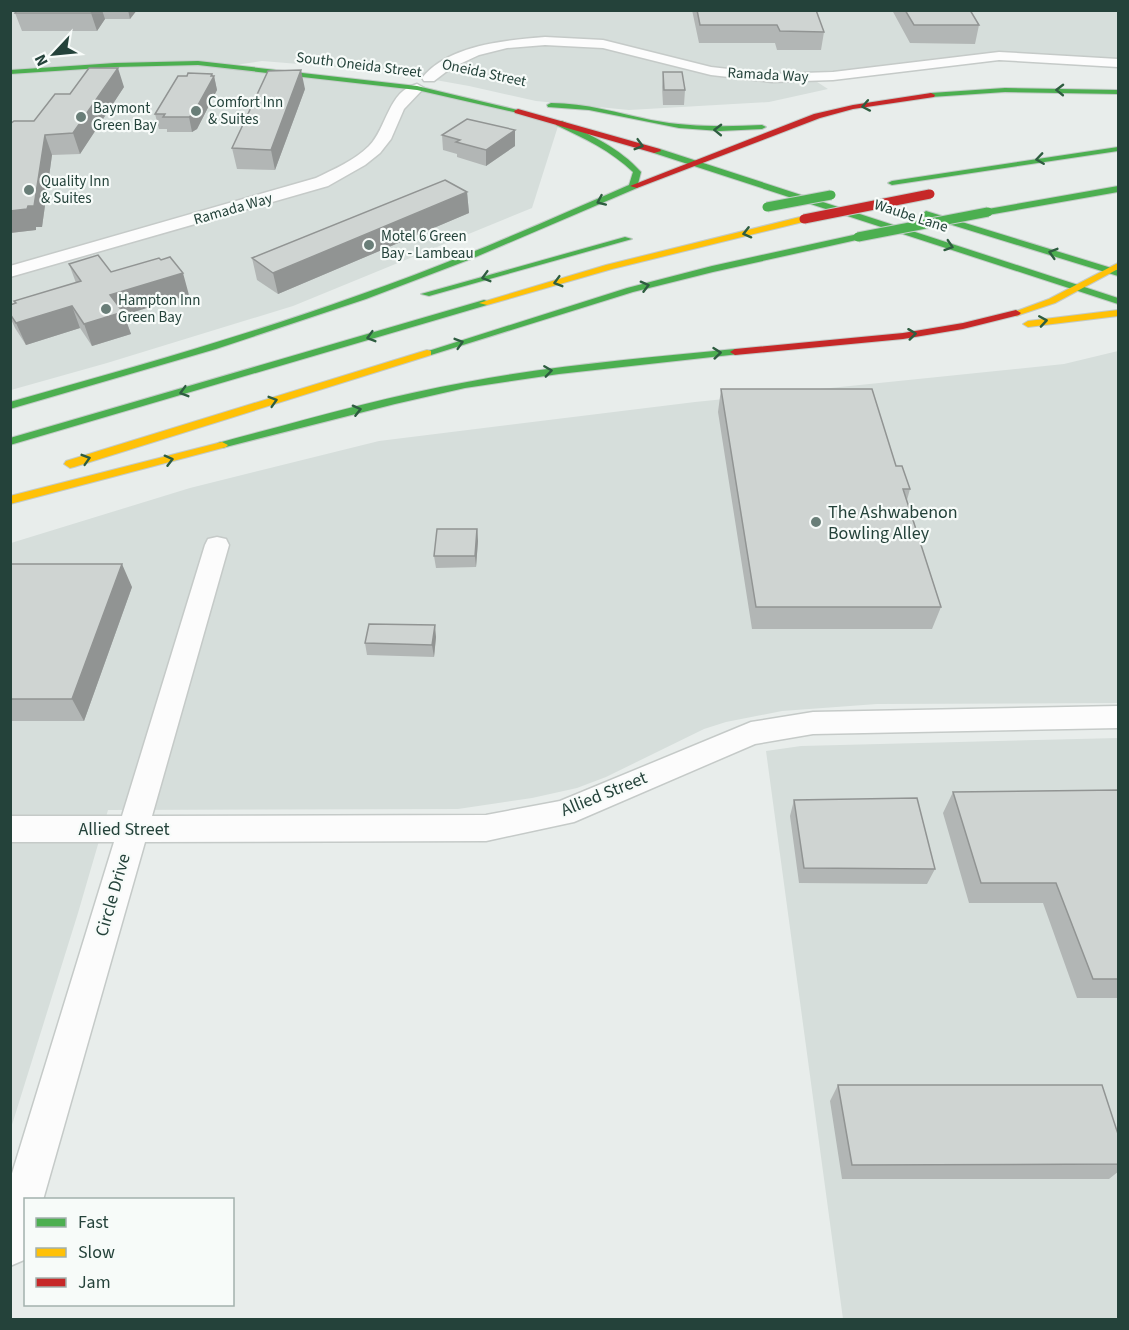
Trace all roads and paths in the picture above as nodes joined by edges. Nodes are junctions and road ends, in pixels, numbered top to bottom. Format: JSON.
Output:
{"nodes":[{"id":1,"x":1119,"y":63,"type":"edge"},
{"id":2,"x":233,"y":65,"type":"junction"},
{"id":3,"x":10,"y":72,"type":"edge"},
{"id":4,"x":423,"y":83,"type":"junction"},
{"id":5,"x":1119,"y":92,"type":"edge"},
{"id":6,"x":552,"y":105,"type":"junction"},
{"id":7,"x":817,"y":116,"type":"junction"},
{"id":8,"x":559,"y":123,"type":"junction"},
{"id":9,"x":678,"y":139,"type":"dead end"},
{"id":10,"x":701,"y":146,"type":"dead end"},
{"id":11,"x":1119,"y":149,"type":"edge"},
{"id":12,"x":724,"y":152,"type":"junction"},
{"id":13,"x":747,"y":159,"type":"dead end"},
{"id":14,"x":694,"y":162,"type":"junction"},
{"id":15,"x":826,"y":183,"type":"dead end"},
{"id":16,"x":886,"y":184,"type":"dead end"},
{"id":17,"x":633,"y":187,"type":"junction"},
{"id":18,"x":1119,"y":189,"type":"edge"},
{"id":19,"x":852,"y":192,"type":"junction"},
{"id":20,"x":936,"y":193,"type":"dead end"},
{"id":21,"x":762,"y":208,"type":"dead end"},
{"id":22,"x":640,"y":236,"type":"dead end"},
{"id":23,"x":1115,"y":270,"type":"edge"},
{"id":24,"x":10,"y":272,"type":"edge"},
{"id":25,"x":1078,"y":288,"type":"junction"},
{"id":26,"x":416,"y":297,"type":"dead end"},
{"id":27,"x":1119,"y":301,"type":"edge"},
{"id":28,"x":1119,"y":313,"type":"edge"},
{"id":29,"x":354,"y":315,"type":"dead end"},
{"id":30,"x":943,"y":330,"type":"junction"},
{"id":31,"x":10,"y":406,"type":"edge"},
{"id":32,"x":10,"y":412,"type":"edge"},
{"id":33,"x":10,"y":442,"type":"edge"},
{"id":34,"x":56,"y":469,"type":"dead end"},
{"id":35,"x":10,"y":500,"type":"edge"},
{"id":36,"x":217,"y":545,"type":"dead end"},
{"id":37,"x":1119,"y":717,"type":"edge"},
{"id":38,"x":133,"y":828,"type":"junction"},
{"id":39,"x":10,"y":830,"type":"edge"},
{"id":40,"x":24,"y":1198,"type":"edge"},
{"id":41,"x":24,"y":1198,"type":"edge"},
{"id":42,"x":10,"y":1246,"type":"edge"}],
"edges":[{"from":1,"to":4,"type":"street","name":"Ramada Way"},
{"from":2,"to":3,"type":"main road"},
{"from":2,"to":4,"type":"main road"},
{"from":2,"to":4,"type":"main road","name":"Oneida Street"},
{"from":4,"to":6,"type":"main road"},
{"from":4,"to":6,"type":"main road","name":"Oneida Street"},
{"from":4,"to":8,"type":"main road","name":"South Oneida Street"},
{"from":4,"to":24,"type":"street","name":"Ramada Way"},
{"from":5,"to":7,"type":"main road","one_way":true},
{"from":7,"to":6,"type":"main road","one_way":true},
{"from":6,"to":9,"type":"main road","name":"Oneida Street"},
{"from":7,"to":12,"type":"main road"},
{"from":8,"to":14,"type":"main road","name":"South Oneida Street","one_way":true},
{"from":8,"to":17,"type":"main road"},
{"from":10,"to":12,"type":"main road"},
{"from":11,"to":16,"type":"main road","one_way":true},
{"from":12,"to":13,"type":"main road"},
{"from":12,"to":14,"type":"main road"},
{"from":14,"to":17,"type":"main road"},
{"from":14,"to":25,"type":"main road","name":"Waube Lane","one_way":true},
{"from":15,"to":19,"type":"main road","name":"Waube Lane"},
{"from":17,"to":31,"type":"main road","one_way":true},
{"from":34,"to":18,"type":"main road","one_way":true,"bridge":true},
{"from":19,"to":21,"type":"main road","bridge":true},
{"from":23,"to":19,"type":"main road","name":"Waube Lane","one_way":true},
{"from":20,"to":33,"type":"main road","one_way":true,"bridge":true},
{"from":22,"to":26,"type":"main road","one_way":true},
{"from":23,"to":25,"type":"main road"},
{"from":25,"to":27,"type":"main road","name":"Waube Lane"},
{"from":25,"to":30,"type":"main road"},
{"from":30,"to":28,"type":"main road","one_way":true},
{"from":29,"to":32,"type":"main road"},
{"from":35,"to":30,"type":"main road","one_way":true},
{"from":36,"to":38,"type":"street","name":"Circle Drive"},
{"from":37,"to":38,"type":"street","name":"Allied Street"},
{"from":38,"to":39,"type":"street","name":"Allied Street"},
{"from":38,"to":40,"type":"street","name":"Circle Drive"},
{"from":41,"to":42,"type":"street","name":"Circle Drive"}]}
